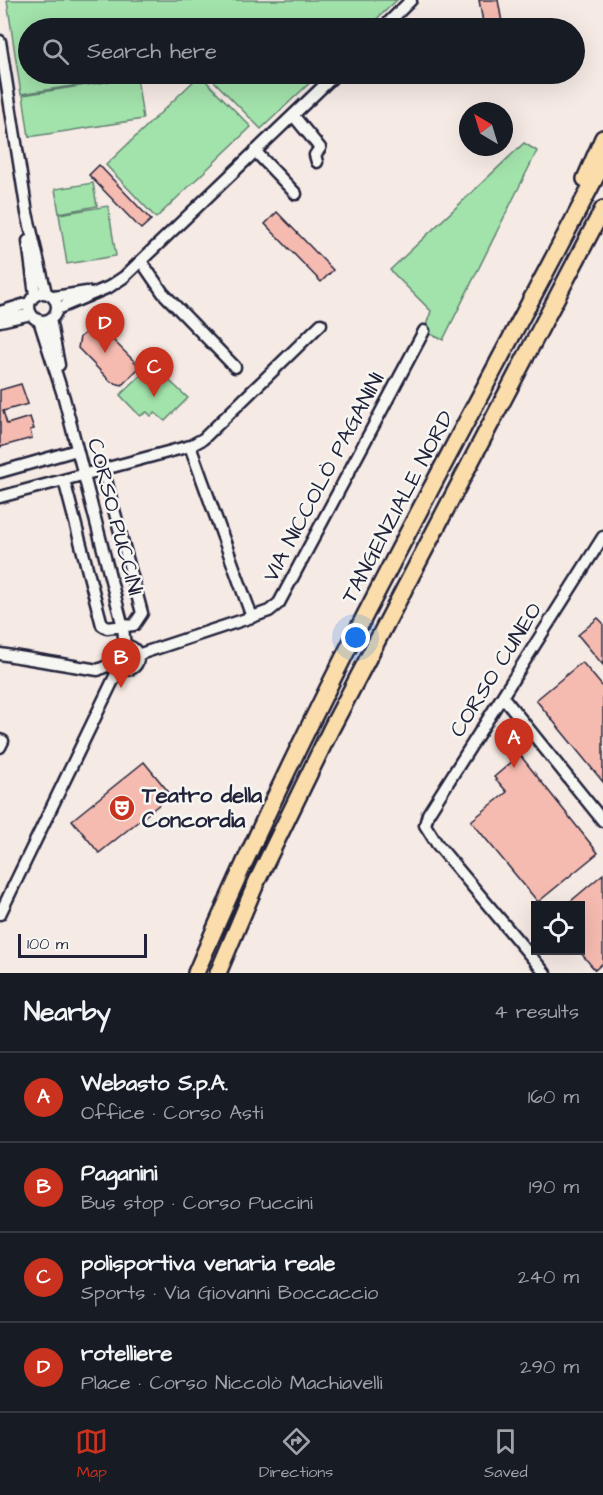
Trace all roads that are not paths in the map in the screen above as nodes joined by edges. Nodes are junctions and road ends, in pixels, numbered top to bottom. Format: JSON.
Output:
{"nodes":[{"id":1,"x":411,"y":0,"type":"edge"},
{"id":2,"x":396,"y":18,"type":"edge"},
{"id":3,"x":0,"y":41,"type":"edge"},
{"id":4,"x":3,"y":81,"type":"edge"},
{"id":5,"x":326,"y":84,"type":"edge"},
{"id":6,"x":293,"y":115,"type":"junction"},
{"id":7,"x":603,"y":138,"type":"edge"},
{"id":8,"x":255,"y":151,"type":"junction"},
{"id":9,"x":317,"y":162,"type":"dead end"},
{"id":10,"x":603,"y":163,"type":"edge"},
{"id":11,"x":296,"y":194,"type":"dead end"},
{"id":12,"x":603,"y":209,"type":"edge"},
{"id":13,"x":141,"y":261,"type":"junction"},
{"id":14,"x":156,"y":279,"type":"junction"},
{"id":15,"x":539,"y":286,"type":"junction"},
{"id":16,"x":99,"y":290,"type":"junction"},
{"id":17,"x":174,"y":294,"type":"dead end"},
{"id":18,"x":41,"y":306,"type":"junction"},
{"id":19,"x":0,"y":312,"type":"edge"},
{"id":20,"x":0,"y":321,"type":"edge"},
{"id":21,"x":321,"y":324,"type":"dead end"},
{"id":22,"x":424,"y":331,"type":"dead end"},
{"id":23,"x":235,"y":367,"type":"dead end"},
{"id":24,"x":190,"y":446,"type":"junction"},
{"id":25,"x":77,"y":450,"type":"junction"},
{"id":26,"x":103,"y":470,"type":"junction"},
{"id":27,"x":0,"y":472,"type":"edge"},
{"id":28,"x":84,"y":475,"type":"junction"},
{"id":29,"x":64,"y":480,"type":"junction"},
{"id":30,"x":0,"y":497,"type":"edge"},
{"id":31,"x":603,"y":537,"type":"edge"},
{"id":32,"x":252,"y":617,"type":"junction"},
{"id":33,"x":123,"y":627,"type":"junction"},
{"id":34,"x":125,"y":647,"type":"junction"},
{"id":35,"x":0,"y":654,"type":"edge"},
{"id":36,"x":137,"y":655,"type":"junction"},
{"id":37,"x":117,"y":665,"type":"junction"},
{"id":38,"x":503,"y":697,"type":"junction"},
{"id":39,"x":0,"y":740,"type":"edge"},
{"id":40,"x":0,"y":747,"type":"edge"},
{"id":41,"x":603,"y":821,"type":"edge"},
{"id":42,"x":0,"y":914,"type":"edge"},
{"id":43,"x":195,"y":973,"type":"edge"},
{"id":44,"x":218,"y":973,"type":"edge"},
{"id":45,"x":545,"y":973,"type":"edge"}],
"edges":[{"from":1,"to":2,"type":"street"},
{"from":3,"to":4,"type":"street"},
{"from":4,"to":18,"type":"street"},
{"from":5,"to":6,"type":"street"},
{"from":6,"to":8,"type":"street"},
{"from":6,"to":9,"type":"street"},
{"from":7,"to":15,"type":"highway"},
{"from":8,"to":11,"type":"street"},
{"from":8,"to":13,"type":"street"},
{"from":10,"to":15,"type":"highway","name":"TANGENZIALE NORD"},
{"from":12,"to":44,"type":"highway","name":"TANGENZIALE NORD"},
{"from":13,"to":14,"type":"street"},
{"from":13,"to":16,"type":"street"},
{"from":14,"to":17,"type":"street"},
{"from":14,"to":23,"type":"street"},
{"from":15,"to":43,"type":"highway","name":"TANGENZIALE NORD"},
{"from":16,"to":18,"type":"street"},
{"from":16,"to":18,"type":"street"},
{"from":18,"to":19,"type":"street"},
{"from":18,"to":20,"type":"street"},
{"from":18,"to":25,"type":"street","name":"CORSO PUCCINI"},
{"from":21,"to":24,"type":"street"},
{"from":22,"to":32,"type":"street","name":"VIA NICCOLÒ PAGANINI"},
{"from":24,"to":26,"type":"street"},
{"from":24,"to":32,"type":"street"},
{"from":25,"to":27,"type":"street"},
{"from":25,"to":28,"type":"street","name":"CORSO PUCCINI"},
{"from":26,"to":28,"type":"street"},
{"from":26,"to":33,"type":"street"},
{"from":28,"to":29,"type":"street"},
{"from":28,"to":33,"type":"street","name":"CORSO PUCCINI"},
{"from":29,"to":30,"type":"street"},
{"from":29,"to":33,"type":"street"},
{"from":31,"to":38,"type":"street","name":"CORSO CUNEO"},
{"from":32,"to":36,"type":"street","name":"VIA NICCOLÒ PAGANINI"},
{"from":33,"to":34,"type":"street","name":"CORSO PUCCINI"},
{"from":34,"to":36,"type":"street"},
{"from":34,"to":37,"type":"street"},
{"from":35,"to":37,"type":"street"},
{"from":36,"to":37,"type":"street"},
{"from":37,"to":42,"type":"street"},
{"from":38,"to":41,"type":"street"},
{"from":38,"to":45,"type":"street","name":"CORSO CUNEO"},
{"from":39,"to":40,"type":"street"}]}
